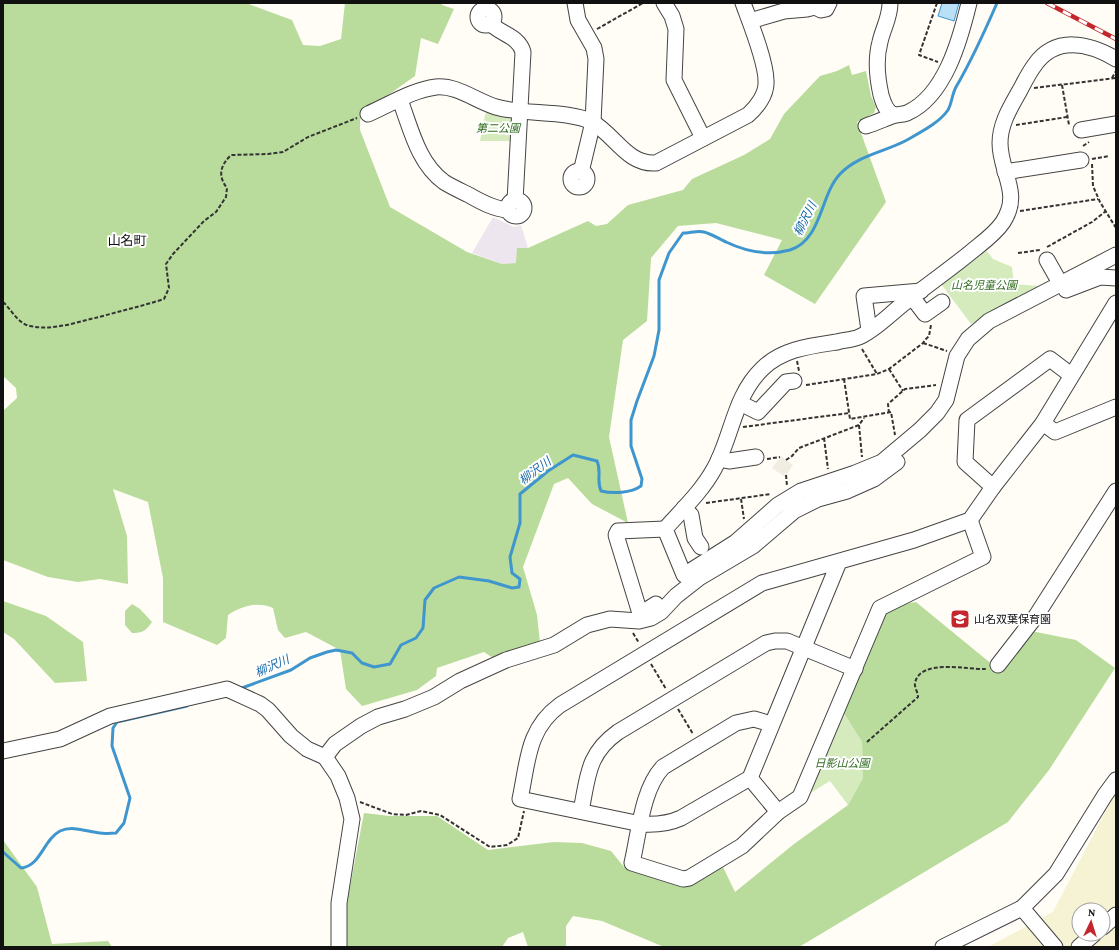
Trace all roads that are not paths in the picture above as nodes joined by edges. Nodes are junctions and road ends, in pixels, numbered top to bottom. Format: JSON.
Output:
{"nodes":[{"id":1,"x":575,"y":3,"type":"edge"},
{"id":2,"x":664,"y":3,"type":"edge"},
{"id":3,"x":743,"y":3,"type":"edge"},
{"id":4,"x":890,"y":3,"type":"edge"},
{"id":5,"x":820,"y":4,"type":"edge"},
{"id":6,"x":970,"y":6,"type":"edge"},
{"id":7,"x":750,"y":21,"type":"junction"},
{"id":8,"x":490,"y":23,"type":"dead end"},
{"id":9,"x":1116,"y":59,"type":"edge"},
{"id":10,"x":400,"y":100,"type":"junction"},
{"id":11,"x":519,"y":111,"type":"junction"},
{"id":12,"x":368,"y":114,"type":"road end"},
{"id":13,"x":894,"y":115,"type":"junction"},
{"id":14,"x":593,"y":122,"type":"junction"},
{"id":15,"x":1116,"y":124,"type":"edge"},
{"id":16,"x":866,"y":126,"type":"dead end"},
{"id":17,"x":1081,"y":130,"type":"dead end"},
{"id":18,"x":703,"y":138,"type":"junction"},
{"id":19,"x":1086,"y":159,"type":"road end"},
{"id":20,"x":581,"y":172,"type":"dead end"},
{"id":21,"x":1006,"y":172,"type":"junction"},
{"id":22,"x":1116,"y":255,"type":"edge"},
{"id":23,"x":1048,"y":260,"type":"dead end"},
{"id":24,"x":1116,"y":278,"type":"edge"},
{"id":25,"x":1060,"y":283,"type":"junction"},
{"id":26,"x":916,"y":294,"type":"junction"},
{"id":27,"x":942,"y":302,"type":"dead end"},
{"id":28,"x":1114,"y":310,"type":"edge"},
{"id":29,"x":989,"y":326,"type":"junction"},
{"id":30,"x":869,"y":330,"type":"junction"},
{"id":31,"x":1071,"y":374,"type":"junction"},
{"id":32,"x":798,"y":380,"type":"road end"},
{"id":33,"x":740,"y":403,"type":"junction"},
{"id":34,"x":1116,"y":408,"type":"edge"},
{"id":35,"x":1043,"y":423,"type":"junction"},
{"id":36,"x":756,"y":457,"type":"dead end"},
{"id":37,"x":719,"y":459,"type":"junction"},
{"id":38,"x":993,"y":487,"type":"junction"},
{"id":39,"x":1116,"y":491,"type":"edge"},
{"id":40,"x":684,"y":508,"type":"junction"},
{"id":41,"x":970,"y":520,"type":"junction"},
{"id":42,"x":665,"y":529,"type":"junction"},
{"id":43,"x":701,"y":547,"type":"dead end"},
{"id":44,"x":840,"y":562,"type":"junction"},
{"id":45,"x":684,"y":575,"type":"junction"},
{"id":46,"x":805,"y":647,"type":"junction"},
{"id":47,"x":998,"y":665,"type":"road end"},
{"id":48,"x":855,"y":668,"type":"junction"},
{"id":49,"x":771,"y":724,"type":"junction"},
{"id":50,"x":3,"y":751,"type":"edge"},
{"id":51,"x":325,"y":757,"type":"junction"},
{"id":52,"x":750,"y":778,"type":"junction"},
{"id":53,"x":1116,"y":780,"type":"edge"},
{"id":54,"x":581,"y":811,"type":"junction"},
{"id":55,"x":778,"y":812,"type":"junction"},
{"id":56,"x":641,"y":824,"type":"junction"},
{"id":57,"x":1022,"y":908,"type":"junction"},
{"id":58,"x":339,"y":947,"type":"edge"},
{"id":59,"x":943,"y":947,"type":"edge"},
{"id":60,"x":1055,"y":947,"type":"edge"}],
"edges":[{"from":1,"to":14,"type":"street"},
{"from":2,"to":18,"type":"street"},
{"from":3,"to":7,"type":"street"},
{"from":4,"to":13,"type":"street"},
{"from":5,"to":7,"type":"street"},
{"from":6,"to":13,"type":"street"},
{"from":7,"to":18,"type":"street"},
{"from":8,"to":11,"type":"street"},
{"from":9,"to":21,"type":"street"},
{"from":10,"to":11,"type":"street"},
{"from":10,"to":11,"type":"street"},
{"from":10,"to":12,"type":"street"},
{"from":11,"to":14,"type":"street"},
{"from":13,"to":16,"type":"street"},
{"from":14,"to":18,"type":"street"},
{"from":14,"to":20,"type":"street"},
{"from":15,"to":17,"type":"street"},
{"from":19,"to":21,"type":"street"},
{"from":21,"to":26,"type":"street"},
{"from":22,"to":25,"type":"street"},
{"from":23,"to":25,"type":"street"},
{"from":24,"to":29,"type":"street"},
{"from":25,"to":29,"type":"street"},
{"from":26,"to":27,"type":"street"},
{"from":26,"to":30,"type":"street"},
{"from":26,"to":30,"type":"street"},
{"from":28,"to":31,"type":"street"},
{"from":29,"to":45,"type":"street"},
{"from":29,"to":51,"type":"street"},
{"from":30,"to":33,"type":"street"},
{"from":31,"to":35,"type":"street"},
{"from":31,"to":38,"type":"street"},
{"from":32,"to":33,"type":"street"},
{"from":33,"to":37,"type":"street"},
{"from":34,"to":35,"type":"street"},
{"from":35,"to":38,"type":"street"},
{"from":36,"to":37,"type":"street"},
{"from":37,"to":40,"type":"street"},
{"from":38,"to":41,"type":"street"},
{"from":39,"to":47,"type":"street"},
{"from":40,"to":42,"type":"street"},
{"from":40,"to":43,"type":"street"},
{"from":41,"to":44,"type":"street"},
{"from":41,"to":48,"type":"street"},
{"from":42,"to":45,"type":"street"},
{"from":42,"to":45,"type":"street"},
{"from":44,"to":46,"type":"street"},
{"from":44,"to":54,"type":"street"},
{"from":46,"to":48,"type":"street"},
{"from":46,"to":49,"type":"street"},
{"from":46,"to":54,"type":"street"},
{"from":48,"to":55,"type":"street"},
{"from":49,"to":52,"type":"street"},
{"from":49,"to":56,"type":"street"},
{"from":50,"to":51,"type":"street"},
{"from":51,"to":58,"type":"street"},
{"from":52,"to":55,"type":"street"},
{"from":52,"to":56,"type":"street"},
{"from":53,"to":57,"type":"street"},
{"from":54,"to":56,"type":"street"},
{"from":55,"to":56,"type":"street"},
{"from":57,"to":59,"type":"street"},
{"from":57,"to":60,"type":"street"}]}
